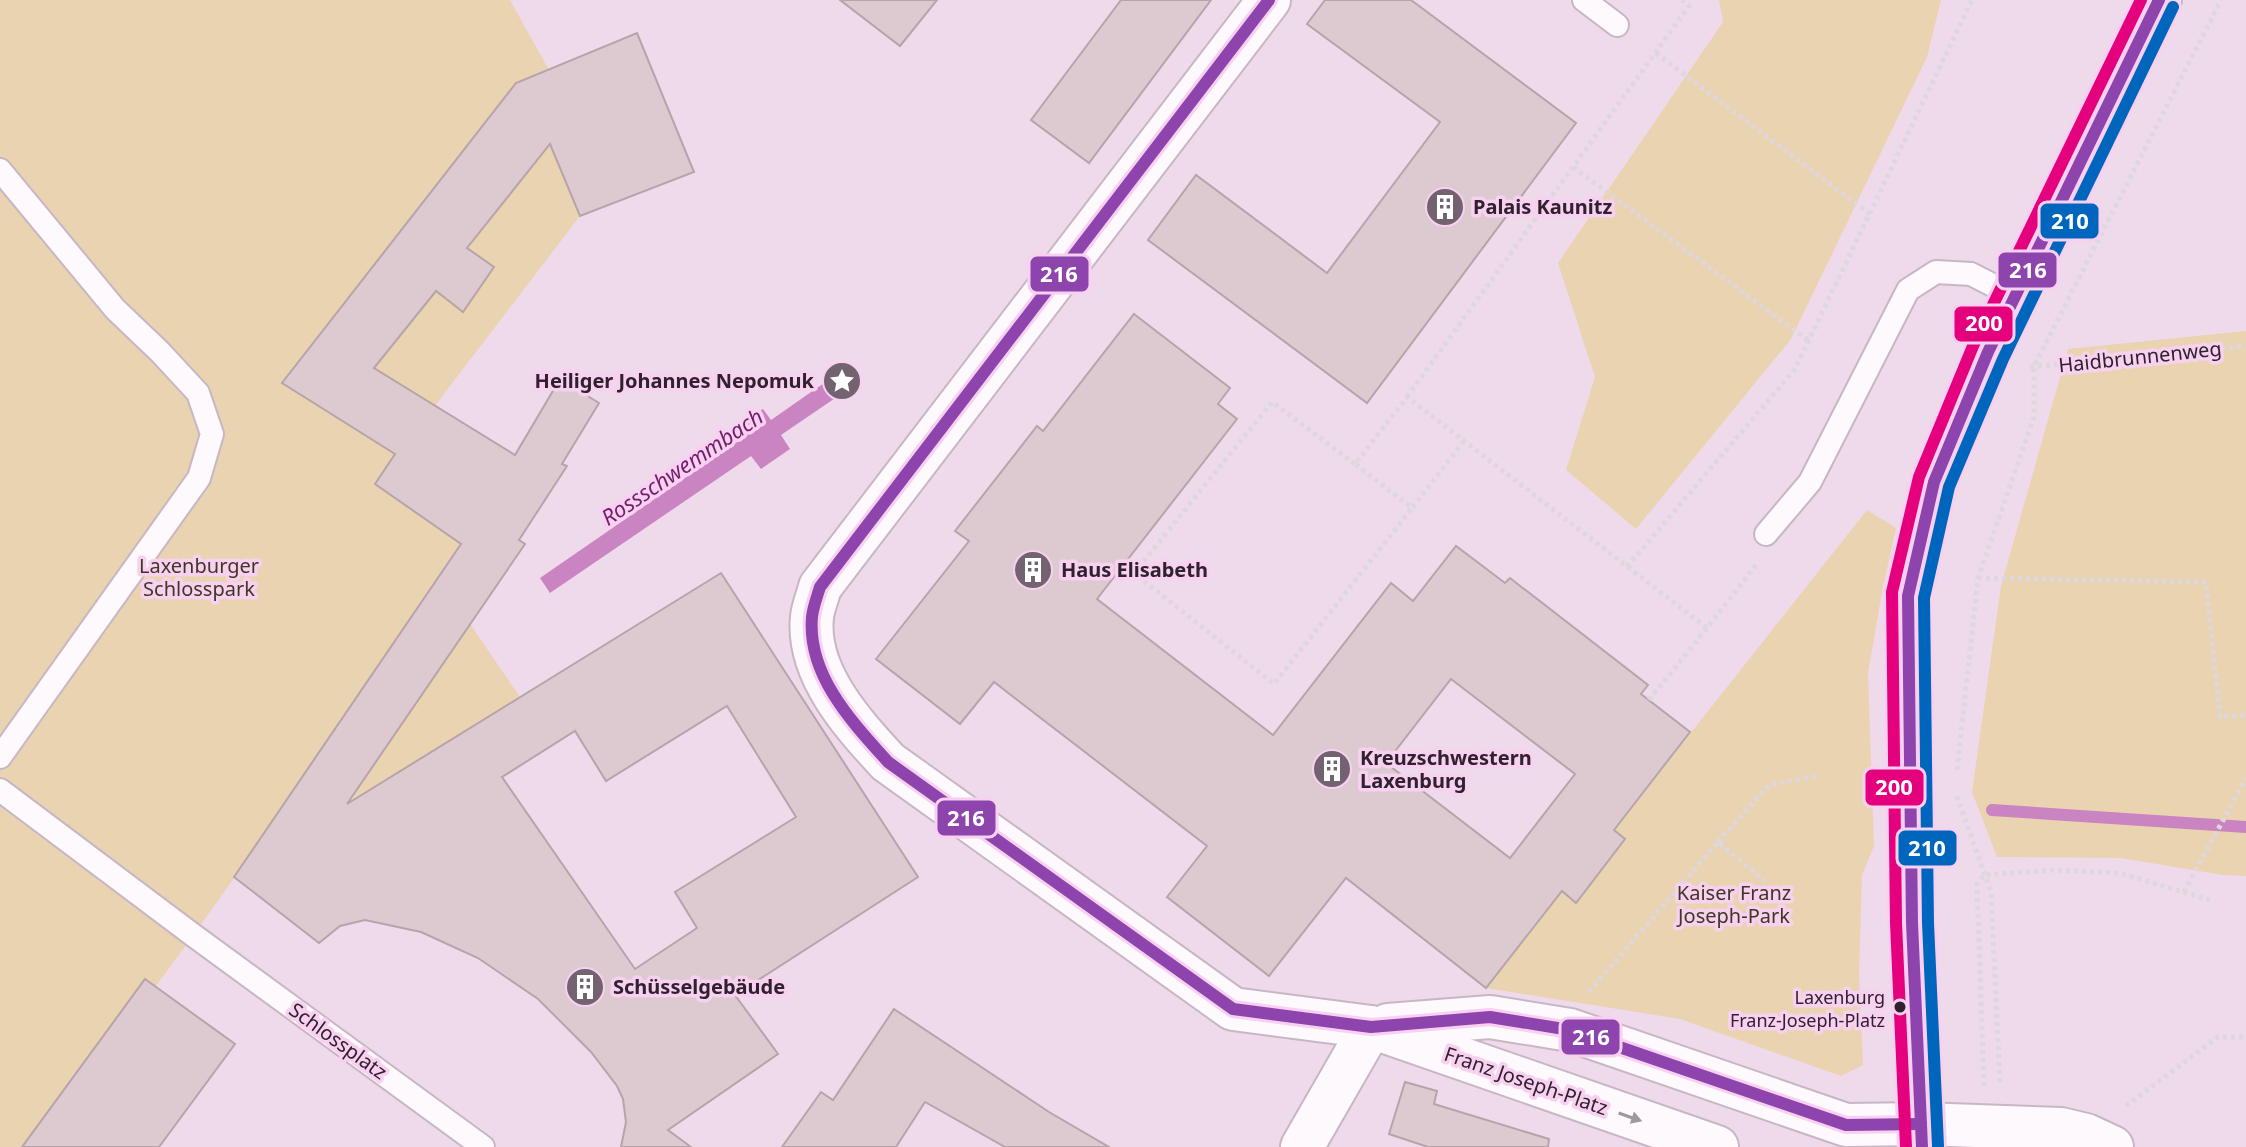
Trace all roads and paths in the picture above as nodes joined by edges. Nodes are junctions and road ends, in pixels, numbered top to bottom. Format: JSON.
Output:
{"nodes":[{"id":1,"x":1269,"y":0,"type":"edge"},
{"id":2,"x":1584,"y":0,"type":"edge"},
{"id":3,"x":1682,"y":0,"type":"edge"},
{"id":4,"x":1972,"y":0,"type":"edge"},
{"id":5,"x":2159,"y":0,"type":"edge"},
{"id":6,"x":2221,"y":0,"type":"edge"},
{"id":7,"x":1617,"y":25,"type":"dead end"},
{"id":8,"x":1656,"y":53,"type":"junction"},
{"id":9,"x":1573,"y":167,"type":"junction"},
{"id":10,"x":0,"y":170,"type":"edge"},
{"id":11,"x":1870,"y":214,"type":"junction"},
{"id":12,"x":2014,"y":296,"type":"junction"},
{"id":13,"x":1809,"y":341,"type":"junction"},
{"id":14,"x":2246,"y":346,"type":"edge"},
{"id":15,"x":2033,"y":368,"type":"junction"},
{"id":16,"x":1407,"y":397,"type":"junction"},
{"id":17,"x":1464,"y":441,"type":"junction"},
{"id":18,"x":1355,"y":464,"type":"junction"},
{"id":19,"x":1412,"y":508,"type":"junction"},
{"id":20,"x":1766,"y":534,"type":"joint"},
{"id":21,"x":1627,"y":567,"type":"junction"},
{"id":22,"x":1978,"y":578,"type":"junction"},
{"id":23,"x":1707,"y":628,"type":"junction"},
{"id":24,"x":1649,"y":700,"type":"dead end"},
{"id":25,"x":2246,"y":715,"type":"edge"},
{"id":26,"x":0,"y":757,"type":"edge"},
{"id":27,"x":1956,"y":775,"type":"dead end"},
{"id":28,"x":1817,"y":776,"type":"dead end"},
{"id":29,"x":2246,"y":778,"type":"edge"},
{"id":30,"x":0,"y":790,"type":"edge"},
{"id":31,"x":1955,"y":790,"type":"dead end"},
{"id":32,"x":1718,"y":842,"type":"junction"},
{"id":33,"x":1984,"y":875,"type":"junction"},
{"id":34,"x":1765,"y":881,"type":"dead end"},
{"id":35,"x":2184,"y":892,"type":"junction"},
{"id":36,"x":2210,"y":900,"type":"dead end"},
{"id":37,"x":1371,"y":1027,"type":"junction"},
{"id":38,"x":1558,"y":1029,"type":"junction"},
{"id":39,"x":2246,"y":1037,"type":"edge"},
{"id":40,"x":1993,"y":1128,"type":"junction"},
{"id":41,"x":1922,"y":1136,"type":"edge"},
{"id":42,"x":2099,"y":1141,"type":"edge"},
{"id":43,"x":483,"y":1147,"type":"edge"},
{"id":44,"x":1302,"y":1147,"type":"edge"},
{"id":45,"x":1717,"y":1147,"type":"edge"}],
"edges":[{"from":1,"to":37,"type":"street"},
{"from":2,"to":7,"type":"lane"},
{"from":3,"to":8,"type":"path"},
{"from":4,"to":11,"type":"path"},
{"from":5,"to":12,"type":"main road"},
{"from":6,"to":15,"type":"path"},
{"from":8,"to":9,"type":"path"},
{"from":8,"to":11,"type":"path"},
{"from":9,"to":13,"type":"path"},
{"from":9,"to":16,"type":"path"},
{"from":10,"to":26,"type":"lane"},
{"from":11,"to":13,"type":"path"},
{"from":12,"to":20,"type":"lane"},
{"from":12,"to":41,"type":"main road"},
{"from":13,"to":21,"type":"path"},
{"from":14,"to":15,"type":"path","name":"Haidbrunnenweg"},
{"from":15,"to":22,"type":"path"},
{"from":16,"to":17,"type":"path"},
{"from":16,"to":18,"type":"path"},
{"from":17,"to":19,"type":"path"},
{"from":17,"to":21,"type":"path"},
{"from":18,"to":19,"type":"path"},
{"from":18,"to":19,"type":"path"},
{"from":20,"to":23,"type":"path"},
{"from":21,"to":23,"type":"path"},
{"from":22,"to":25,"type":"path"},
{"from":22,"to":27,"type":"path"},
{"from":23,"to":24,"type":"path"},
{"from":28,"to":32,"type":"path"},
{"from":29,"to":35,"type":"path"},
{"from":30,"to":43,"type":"lane","name":"Schlossplatz"},
{"from":31,"to":33,"type":"path"},
{"from":32,"to":34,"type":"path"},
{"from":32,"to":38,"type":"path"},
{"from":33,"to":35,"type":"path"},
{"from":33,"to":40,"type":"path"},
{"from":33,"to":40,"type":"path"},
{"from":35,"to":36,"type":"path"},
{"from":37,"to":38,"type":"street","name":"Franz Joseph-Platz"},
{"from":37,"to":44,"type":"street"},
{"from":37,"to":45,"type":"street","name":"Franz Joseph-Platz","one_way":true},
{"from":38,"to":41,"type":"street","name":"Franz Joseph-Platz"},
{"from":39,"to":42,"type":"path"},
{"from":40,"to":41,"type":"street","name":"Franz Joseph-Platz"},
{"from":40,"to":42,"type":"street","name":"Franz Joseph-Platz"}]}
